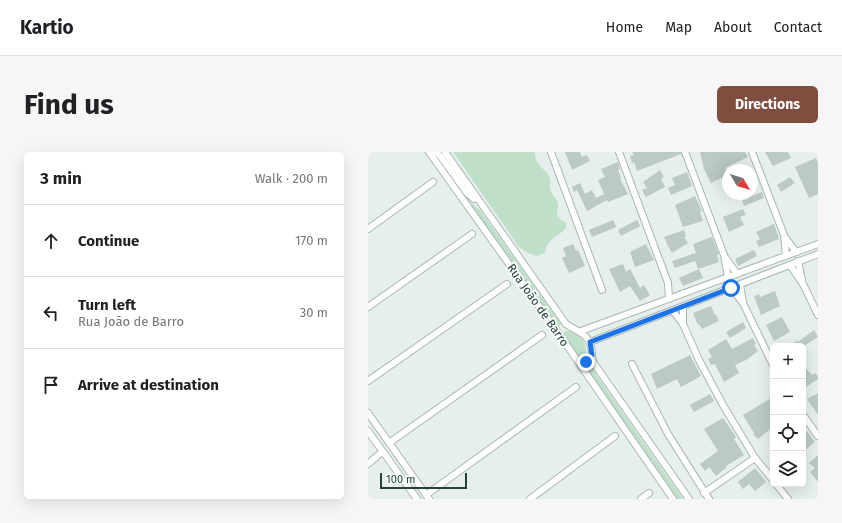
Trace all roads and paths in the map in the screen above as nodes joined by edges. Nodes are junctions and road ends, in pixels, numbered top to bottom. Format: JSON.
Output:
{"nodes":[{"id":1,"x":429,"y":152,"type":"edge"},
{"id":2,"x":436,"y":152,"type":"edge"},
{"id":3,"x":445,"y":152,"type":"edge"},
{"id":4,"x":551,"y":152,"type":"edge"},
{"id":5,"x":619,"y":152,"type":"edge"},
{"id":6,"x":685,"y":152,"type":"edge"},
{"id":7,"x":752,"y":152,"type":"edge"},
{"id":8,"x":433,"y":182,"type":"dead end"},
{"id":9,"x":479,"y":202,"type":"junction"},
{"id":10,"x":368,"y":229,"type":"edge"},
{"id":11,"x":472,"y":234,"type":"dead end"},
{"id":12,"x":784,"y":235,"type":"junction"},
{"id":13,"x":818,"y":244,"type":"edge"},
{"id":14,"x":796,"y":252,"type":"junction"},
{"id":15,"x":818,"y":254,"type":"edge"},
{"id":16,"x":724,"y":255,"type":"junction"},
{"id":17,"x":786,"y":256,"type":"junction"},
{"id":18,"x":798,"y":261,"type":"junction"},
{"id":19,"x":762,"y":264,"type":"junction"},
{"id":20,"x":790,"y":265,"type":"junction"},
{"id":21,"x":737,"y":274,"type":"junction"},
{"id":22,"x":766,"y":274,"type":"junction"},
{"id":23,"x":728,"y":278,"type":"junction"},
{"id":24,"x":668,"y":283,"type":"junction"},
{"id":25,"x":506,"y":284,"type":"dead end"},
{"id":26,"x":803,"y":284,"type":"junction"},
{"id":27,"x":740,"y":285,"type":"junction"},
{"id":28,"x":731,"y":288,"type":"junction"},
{"id":29,"x":602,"y":290,"type":"dead end"},
{"id":30,"x":678,"y":296,"type":"junction"},
{"id":31,"x":669,"y":299,"type":"junction"},
{"id":32,"x":743,"y":303,"type":"junction"},
{"id":33,"x":368,"y":307,"type":"edge"},
{"id":34,"x":683,"y":307,"type":"junction"},
{"id":35,"x":641,"y":309,"type":"junction"},
{"id":36,"x":673,"y":310,"type":"junction"},
{"id":37,"x":818,"y":314,"type":"edge"},
{"id":38,"x":618,"y":318,"type":"junction"},
{"id":39,"x":646,"y":321,"type":"junction"},
{"id":40,"x":683,"y":324,"type":"junction"},
{"id":41,"x":570,"y":326,"type":"junction"},
{"id":42,"x":623,"y":330,"type":"junction"},
{"id":43,"x":581,"y":331,"type":"junction"},
{"id":44,"x":559,"y":334,"type":"junction"},
{"id":45,"x":542,"y":335,"type":"dead end"},
{"id":46,"x":590,"y":342,"type":"junction"},
{"id":47,"x":592,"y":355,"type":"junction"},
{"id":48,"x":770,"y":359,"type":"edge"},
{"id":49,"x":579,"y":363,"type":"junction"},
{"id":50,"x":632,"y":364,"type":"dead end"},
{"id":51,"x":368,"y":381,"type":"edge"},
{"id":52,"x":576,"y":387,"type":"dead end"},
{"id":53,"x":368,"y":413,"type":"edge"},
{"id":54,"x":806,"y":419,"type":"edge"},
{"id":55,"x":368,"y":430,"type":"edge"},
{"id":56,"x":615,"y":436,"type":"dead end"},
{"id":57,"x":818,"y":436,"type":"edge"},
{"id":58,"x":389,"y":443,"type":"junction"},
{"id":59,"x":382,"y":452,"type":"junction"},
{"id":60,"x":755,"y":458,"type":"junction"},
{"id":61,"x":389,"y":460,"type":"junction"},
{"id":62,"x":402,"y":462,"type":"junction"},
{"id":63,"x":368,"y":464,"type":"edge"},
{"id":64,"x":399,"y":473,"type":"junction"},
{"id":65,"x":770,"y":476,"type":"edge"},
{"id":66,"x":415,"y":479,"type":"junction"},
{"id":67,"x":778,"y":487,"type":"edge"},
{"id":68,"x":704,"y":492,"type":"junction"},
{"id":69,"x":649,"y":494,"type":"dead end"},
{"id":70,"x":427,"y":497,"type":"edge"},
{"id":71,"x":417,"y":499,"type":"edge"},
{"id":72,"x":530,"y":499,"type":"edge"},
{"id":73,"x":641,"y":499,"type":"edge"},
{"id":74,"x":673,"y":499,"type":"edge"},
{"id":75,"x":689,"y":499,"type":"edge"},
{"id":76,"x":709,"y":499,"type":"edge"},
{"id":77,"x":788,"y":499,"type":"edge"}],
"edges":[{"from":1,"to":44,"type":"street","name":"Rua João de Barro"},
{"from":2,"to":9,"type":"street","name":"Rua João de Barro"},
{"from":3,"to":9,"type":"street","name":"Rua João de Barro"},
{"from":4,"to":29,"type":"street"},
{"from":5,"to":24,"type":"street"},
{"from":6,"to":16,"type":"street"},
{"from":7,"to":12,"type":"street"},
{"from":8,"to":10,"type":"street"},
{"from":9,"to":41,"type":"street","name":"Rua João de Barro"},
{"from":11,"to":33,"type":"street"},
{"from":12,"to":14,"type":"street"},
{"from":12,"to":17,"type":"street"},
{"from":13,"to":14,"type":"street"},
{"from":14,"to":17,"type":"street"},
{"from":15,"to":18,"type":"street"},
{"from":16,"to":21,"type":"street"},
{"from":16,"to":23,"type":"street"},
{"from":17,"to":19,"type":"street"},
{"from":18,"to":20,"type":"street"},
{"from":18,"to":26,"type":"street"},
{"from":19,"to":21,"type":"street"},
{"from":19,"to":22,"type":"street"},
{"from":20,"to":22,"type":"street"},
{"from":20,"to":26,"type":"street"},
{"from":21,"to":23,"type":"street"},
{"from":22,"to":27,"type":"street"},
{"from":23,"to":30,"type":"street"},
{"from":24,"to":30,"type":"street"},
{"from":24,"to":31,"type":"street"},
{"from":25,"to":51,"type":"street"},
{"from":26,"to":37,"type":"street"},
{"from":27,"to":28,"type":"street"},
{"from":27,"to":32,"type":"street"},
{"from":28,"to":32,"type":"street"},
{"from":28,"to":34,"type":"street"},
{"from":30,"to":31,"type":"street"},
{"from":31,"to":35,"type":"street"},
{"from":32,"to":48,"type":"street"},
{"from":34,"to":36,"type":"street"},
{"from":34,"to":40,"type":"street"},
{"from":35,"to":38,"type":"street"},
{"from":35,"to":39,"type":"street"},
{"from":36,"to":39,"type":"street"},
{"from":36,"to":40,"type":"street"},
{"from":38,"to":42,"type":"street"},
{"from":38,"to":43,"type":"street"},
{"from":39,"to":42,"type":"street"},
{"from":40,"to":60,"type":"street"},
{"from":41,"to":43,"type":"street","name":"Rua João de Barro"},
{"from":41,"to":44,"type":"street"},
{"from":42,"to":46,"type":"street"},
{"from":43,"to":46,"type":"street","name":"Rua João de Barro"},
{"from":44,"to":49,"type":"street","name":"Rua João de Barro"},
{"from":45,"to":58,"type":"street"},
{"from":46,"to":47,"type":"street","name":"Rua João de Barro"},
{"from":47,"to":49,"type":"street"},
{"from":47,"to":75,"type":"street","name":"Rua João de Barro"},
{"from":49,"to":74,"type":"street","name":"Rua João de Barro"},
{"from":50,"to":68,"type":"street"},
{"from":52,"to":70,"type":"street"},
{"from":53,"to":58,"type":"street"},
{"from":54,"to":57,"type":"street"},
{"from":55,"to":59,"type":"street"},
{"from":56,"to":72,"type":"street"},
{"from":58,"to":62,"type":"street"},
{"from":59,"to":61,"type":"street"},
{"from":59,"to":63,"type":"street"},
{"from":60,"to":65,"type":"street"},
{"from":60,"to":68,"type":"street"},
{"from":61,"to":62,"type":"street"},
{"from":61,"to":64,"type":"street"},
{"from":62,"to":66,"type":"street"},
{"from":64,"to":66,"type":"street"},
{"from":64,"to":71,"type":"street"},
{"from":66,"to":70,"type":"street"},
{"from":67,"to":77,"type":"street"},
{"from":68,"to":76,"type":"street"},
{"from":69,"to":73,"type":"street"}]}
